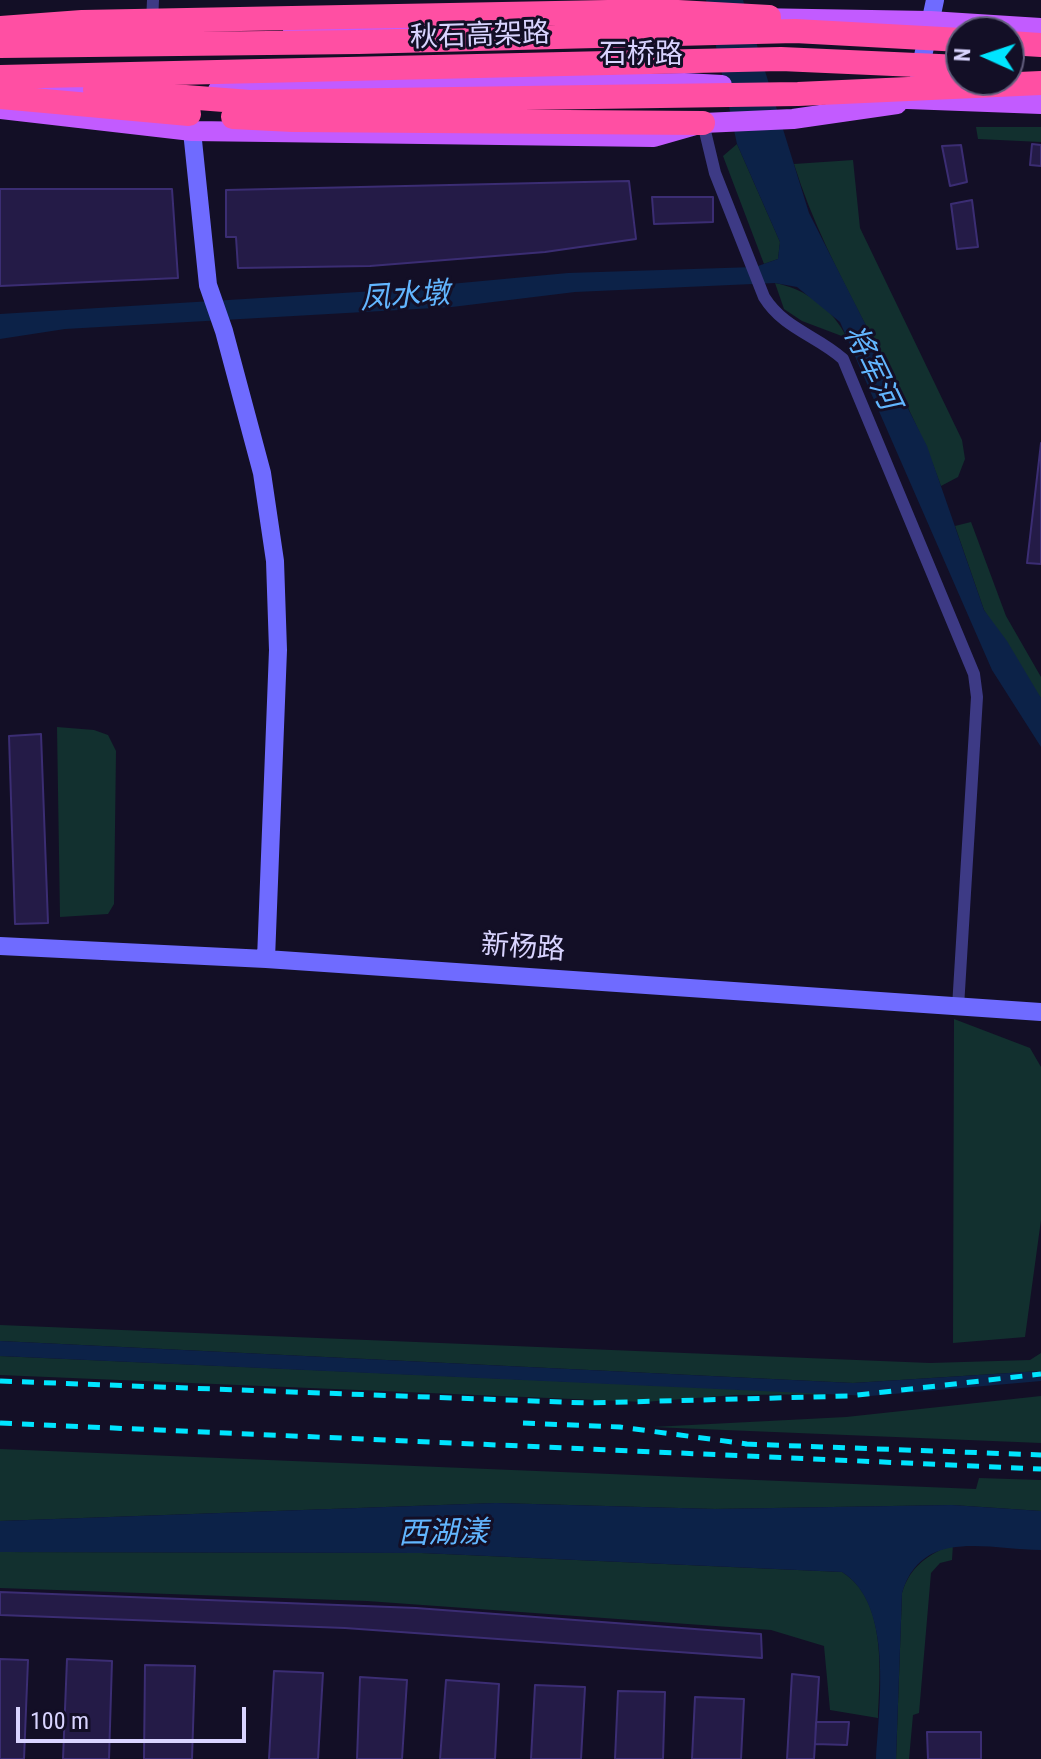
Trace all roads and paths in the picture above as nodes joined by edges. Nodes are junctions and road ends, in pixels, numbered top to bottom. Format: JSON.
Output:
{"nodes":[{"id":1,"x":153,"y":0,"type":"edge"},
{"id":2,"x":935,"y":0,"type":"edge"},
{"id":3,"x":762,"y":16,"type":"joint"},
{"id":4,"x":694,"y":17,"type":"junction"},
{"id":5,"x":930,"y":21,"type":"junction"},
{"id":6,"x":1041,"y":28,"type":"edge"},
{"id":7,"x":0,"y":30,"type":"edge"},
{"id":8,"x":152,"y":34,"type":"junction"},
{"id":9,"x":945,"y":39,"type":"edge"},
{"id":10,"x":0,"y":46,"type":"edge"},
{"id":11,"x":945,"y":66,"type":"edge"},
{"id":12,"x":0,"y":77,"type":"edge"},
{"id":13,"x":1041,"y":83,"type":"edge"},
{"id":14,"x":0,"y":90,"type":"edge"},
{"id":15,"x":88,"y":90,"type":"junction"},
{"id":16,"x":0,"y":97,"type":"edge"},
{"id":17,"x":913,"y":101,"type":"junction"},
{"id":18,"x":1041,"y":104,"type":"edge"},
{"id":19,"x":0,"y":109,"type":"edge"},
{"id":20,"x":693,"y":123,"type":"junction"},
{"id":21,"x":192,"y":131,"type":"junction"},
{"id":22,"x":0,"y":946,"type":"edge"},
{"id":23,"x":266,"y":959,"type":"junction"},
{"id":24,"x":958,"y":1007,"type":"junction"},
{"id":25,"x":1041,"y":1012,"type":"edge"}],
"edges":[{"from":1,"to":8,"type":"street"},
{"from":2,"to":5,"type":"street"},
{"from":3,"to":4,"type":"highway"},
{"from":3,"to":5,"type":"main road"},
{"from":4,"to":7,"type":"highway"},
{"from":4,"to":8,"type":"main road","name":"石桥路"},
{"from":5,"to":6,"type":"main road"},
{"from":5,"to":17,"type":"street"},
{"from":7,"to":8,"type":"main road","name":"石桥路"},
{"from":9,"to":10,"type":"highway","name":"秋石高架路"},
{"from":11,"to":12,"type":"highway","name":"秋石高架路"},
{"from":13,"to":15,"type":"highway"},
{"from":14,"to":15,"type":"main road","name":"石桥路"},
{"from":15,"to":17,"type":"main road","name":"石桥路"},
{"from":16,"to":20,"type":"highway"},
{"from":17,"to":18,"type":"main road","name":"石桥路"},
{"from":17,"to":20,"type":"main road"},
{"from":19,"to":21,"type":"main road"},
{"from":20,"to":21,"type":"main road"},
{"from":20,"to":24,"type":"street"},
{"from":21,"to":23,"type":"street"},
{"from":22,"to":23,"type":"street","name":"新杨路"},
{"from":23,"to":24,"type":"street","name":"新杨路"},
{"from":24,"to":25,"type":"street","name":"新杨路"}]}
